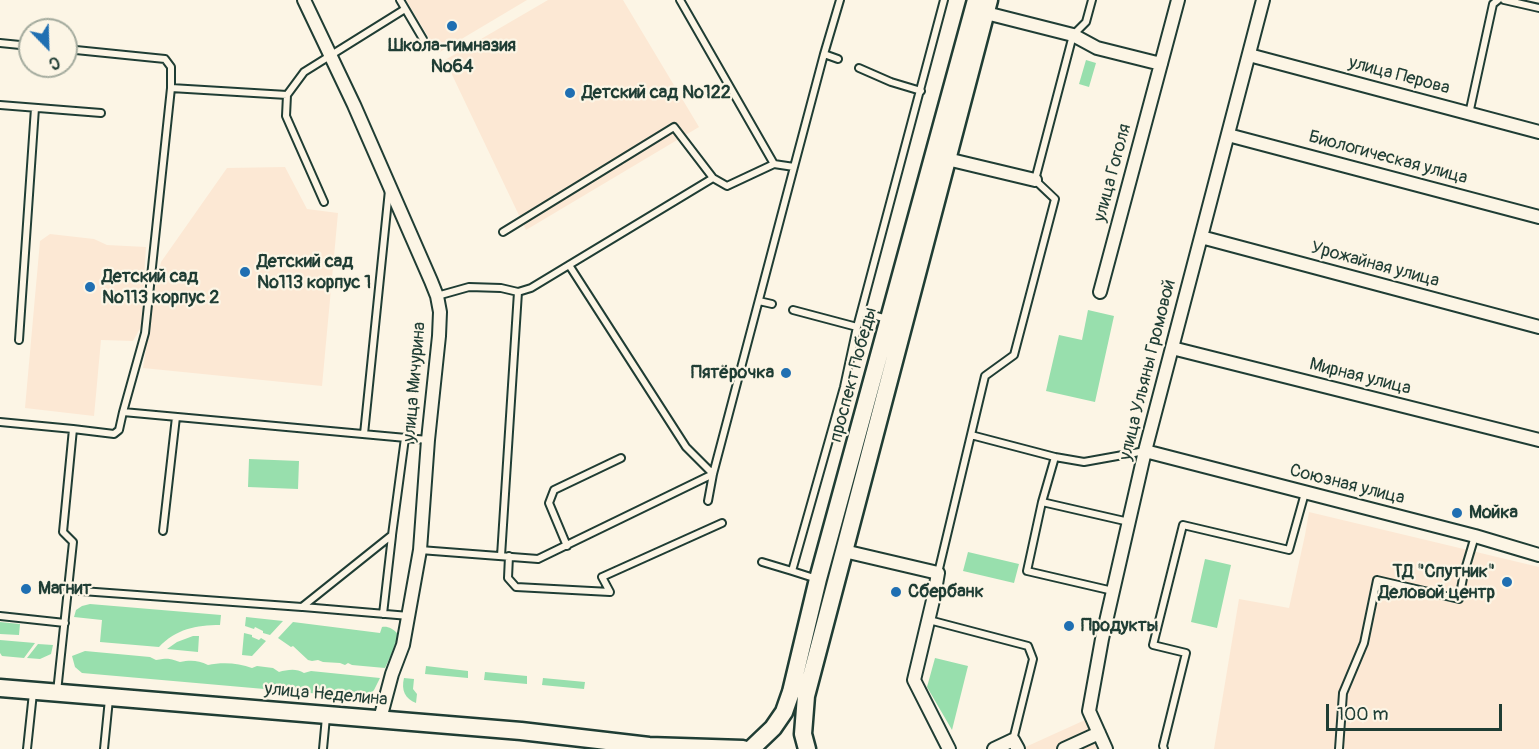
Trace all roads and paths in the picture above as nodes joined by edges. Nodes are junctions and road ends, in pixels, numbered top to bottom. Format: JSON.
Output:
{"nodes":[{"id":1,"x":304,"y":0,"type":"edge"},
{"id":2,"x":400,"y":0,"type":"edge"},
{"id":3,"x":680,"y":0,"type":"edge"},
{"id":4,"x":840,"y":0,"type":"edge"},
{"id":5,"x":944,"y":0,"type":"edge"},
{"id":6,"x":1092,"y":0,"type":"edge"},
{"id":7,"x":1178,"y":0,"type":"edge"},
{"id":8,"x":1263,"y":0,"type":"edge"},
{"id":9,"x":1498,"y":0,"type":"edge"},
{"id":10,"x":1504,"y":0,"type":"edge"},
{"id":11,"x":984,"y":4,"type":"edge"},
{"id":12,"x":1539,"y":8,"type":"edge"},
{"id":13,"x":405,"y":9,"type":"junction"},
{"id":14,"x":1073,"y":34,"type":"junction"},
{"id":15,"x":423,"y":39,"type":"dead end"},
{"id":16,"x":0,"y":43,"type":"edge"},
{"id":17,"x":18,"y":45,"type":"edge"},
{"id":18,"x":78,"y":50,"type":"edge"},
{"id":19,"x":824,"y":54,"type":"junction"},
{"id":20,"x":1249,"y":55,"type":"junction"},
{"id":21,"x":331,"y":56,"type":"junction"},
{"id":22,"x":838,"y":59,"type":"dead end"},
{"id":23,"x":1161,"y":64,"type":"junction"},
{"id":24,"x":858,"y":68,"type":"dead end"},
{"id":25,"x":171,"y":88,"type":"junction"},
{"id":26,"x":921,"y":90,"type":"junction"},
{"id":27,"x":287,"y":95,"type":"junction"},
{"id":28,"x":0,"y":105,"type":"edge"},
{"id":29,"x":34,"y":108,"type":"junction"},
{"id":30,"x":101,"y":113,"type":"dead end"},
{"id":31,"x":1469,"y":114,"type":"junction"},
{"id":32,"x":1539,"y":132,"type":"edge"},
{"id":33,"x":1228,"y":135,"type":"junction"},
{"id":34,"x":947,"y":159,"type":"junction"},
{"id":35,"x":774,"y":164,"type":"junction"},
{"id":36,"x":794,"y":167,"type":"junction"},
{"id":37,"x":713,"y":178,"type":"junction"},
{"id":38,"x":1035,"y":180,"type":"junction"},
{"id":39,"x":389,"y":186,"type":"junction"},
{"id":40,"x":324,"y":202,"type":"dead end"},
{"id":41,"x":1539,"y":217,"type":"edge"},
{"id":42,"x":503,"y":232,"type":"dead end"},
{"id":43,"x":1201,"y":237,"type":"junction"},
{"id":44,"x":568,"y":266,"type":"junction"},
{"id":45,"x":518,"y":292,"type":"junction"},
{"id":46,"x":1100,"y":292,"type":"dead end"},
{"id":47,"x":437,"y":296,"type":"junction"},
{"id":48,"x":759,"y":301,"type":"junction"},
{"id":49,"x":772,"y":304,"type":"dead end"},
{"id":50,"x":793,"y":310,"type":"dead end"},
{"id":51,"x":862,"y":312,"type":"junction"},
{"id":52,"x":889,"y":319,"type":"junction"},
{"id":53,"x":857,"y":327,"type":"junction"},
{"id":54,"x":1539,"y":327,"type":"edge"},
{"id":55,"x":19,"y":340,"type":"dead end"},
{"id":56,"x":1172,"y":348,"type":"junction"},
{"id":57,"x":123,"y":412,"type":"junction"},
{"id":58,"x":176,"y":417,"type":"junction"},
{"id":59,"x":0,"y":422,"type":"edge"},
{"id":60,"x":73,"y":429,"type":"junction"},
{"id":61,"x":364,"y":434,"type":"junction"},
{"id":62,"x":971,"y":435,"type":"junction"},
{"id":63,"x":405,"y":438,"type":"junction"},
{"id":64,"x":428,"y":440,"type":"junction"},
{"id":65,"x":1539,"y":440,"type":"edge"},
{"id":66,"x":1145,"y":452,"type":"junction"},
{"id":67,"x":1054,"y":457,"type":"junction"},
{"id":68,"x":621,"y":458,"type":"dead end"},
{"id":69,"x":713,"y":474,"type":"junction"},
{"id":70,"x":1305,"y":493,"type":"junction"},
{"id":71,"x":708,"y":501,"type":"dead end"},
{"id":72,"x":1042,"y":502,"type":"junction"},
{"id":73,"x":1129,"y":522,"type":"junction"},
{"id":74,"x":722,"y":523,"type":"dead end"},
{"id":75,"x":163,"y":531,"type":"dead end"},
{"id":76,"x":392,"y":535,"type":"junction"},
{"id":77,"x":1475,"y":536,"type":"junction"},
{"id":78,"x":567,"y":546,"type":"junction"},
{"id":79,"x":420,"y":550,"type":"junction"},
{"id":80,"x":844,"y":551,"type":"junction"},
{"id":81,"x":1539,"y":555,"type":"edge"},
{"id":82,"x":501,"y":556,"type":"junction"},
{"id":83,"x":509,"y":556,"type":"junction"},
{"id":84,"x":762,"y":562,"type":"dead end"},
{"id":85,"x":792,"y":571,"type":"junction"},
{"id":86,"x":938,"y":573,"type":"junction"},
{"id":87,"x":818,"y":579,"type":"junction"},
{"id":88,"x":68,"y":590,"type":"junction"},
{"id":89,"x":1113,"y":591,"type":"junction"},
{"id":90,"x":302,"y":607,"type":"junction"},
{"id":91,"x":382,"y":614,"type":"junction"},
{"id":92,"x":0,"y":616,"type":"edge"},
{"id":93,"x":409,"y":616,"type":"junction"},
{"id":94,"x":928,"y":620,"type":"junction"},
{"id":95,"x":65,"y":622,"type":"junction"},
{"id":96,"x":0,"y":688,"type":"edge"},
{"id":97,"x":33,"y":690,"type":"junction"},
{"id":98,"x":57,"y":692,"type":"junction"},
{"id":99,"x":109,"y":696,"type":"junction"},
{"id":100,"x":326,"y":714,"type":"junction"},
{"id":101,"x":380,"y":719,"type":"junction"},
{"id":102,"x":1099,"y":733,"type":"junction"},
{"id":103,"x":1016,"y":744,"type":"edge"},
{"id":104,"x":605,"y":745,"type":"edge"},
{"id":105,"x":651,"y":748,"type":"edge"},
{"id":106,"x":27,"y":749,"type":"edge"},
{"id":107,"x":104,"y":749,"type":"edge"},
{"id":108,"x":323,"y":749,"type":"edge"},
{"id":109,"x":743,"y":749,"type":"edge"},
{"id":110,"x":751,"y":749,"type":"edge"},
{"id":111,"x":807,"y":749,"type":"edge"},
{"id":112,"x":950,"y":749,"type":"edge"},
{"id":113,"x":994,"y":749,"type":"edge"},
{"id":114,"x":1065,"y":749,"type":"edge"},
{"id":115,"x":1106,"y":749,"type":"edge"},
{"id":116,"x":1164,"y":749,"type":"edge"},
{"id":117,"x":1339,"y":749,"type":"edge"}],
"edges":[{"from":1,"to":21,"type":"street","name":"улица Мичурина"},
{"from":2,"to":13,"type":"lane"},
{"from":3,"to":35,"type":"lane"},
{"from":4,"to":19,"type":"lane"},
{"from":5,"to":26,"type":"lane"},
{"from":6,"to":14,"type":"lane"},
{"from":7,"to":23,"type":"street","name":"улица Гоголя"},
{"from":8,"to":20,"type":"street","name":"улица Ульяны Громовой"},
{"from":9,"to":31,"type":"lane"},
{"from":10,"to":12,"type":"lane"},
{"from":11,"to":14,"type":"street"},
{"from":11,"to":34,"type":"main road","name":"проспект Победы"},
{"from":11,"to":52,"type":"main road","name":"проспект Победы"},
{"from":13,"to":15,"type":"lane"},
{"from":13,"to":21,"type":"lane"},
{"from":14,"to":23,"type":"street"},
{"from":14,"to":38,"type":"lane"},
{"from":16,"to":17,"type":"lane"},
{"from":18,"to":25,"type":"lane"},
{"from":19,"to":22,"type":"lane"},
{"from":19,"to":36,"type":"lane"},
{"from":20,"to":31,"type":"street","name":"улица Перова"},
{"from":20,"to":33,"type":"street","name":"улица Ульяны Громовой"},
{"from":21,"to":27,"type":"lane"},
{"from":21,"to":39,"type":"street","name":"улица Мичурина"},
{"from":23,"to":46,"type":"street","name":"улица Гоголя"},
{"from":24,"to":26,"type":"lane"},
{"from":25,"to":27,"type":"lane"},
{"from":25,"to":57,"type":"lane"},
{"from":26,"to":51,"type":"lane"},
{"from":27,"to":40,"type":"lane"},
{"from":28,"to":29,"type":"lane"},
{"from":29,"to":30,"type":"lane"},
{"from":29,"to":55,"type":"lane"},
{"from":31,"to":32,"type":"street","name":"улица Перова"},
{"from":33,"to":41,"type":"street","name":"Биологическая улица"},
{"from":33,"to":43,"type":"street","name":"улица Ульяны Громовой"},
{"from":34,"to":38,"type":"street"},
{"from":34,"to":80,"type":"main road","name":"проспект Победы"},
{"from":35,"to":36,"type":"lane"},
{"from":35,"to":37,"type":"lane"},
{"from":36,"to":48,"type":"lane"},
{"from":37,"to":42,"type":"lane"},
{"from":37,"to":44,"type":"lane"},
{"from":38,"to":62,"type":"lane"},
{"from":39,"to":47,"type":"street","name":"улица Мичурина"},
{"from":39,"to":61,"type":"lane"},
{"from":43,"to":54,"type":"street","name":"Урожайная улица"},
{"from":43,"to":56,"type":"street","name":"улица Ульяны Громовой"},
{"from":44,"to":45,"type":"lane"},
{"from":44,"to":69,"type":"lane"},
{"from":45,"to":47,"type":"lane"},
{"from":45,"to":82,"type":"lane"},
{"from":47,"to":64,"type":"street","name":"улица Мичурина"},
{"from":48,"to":49,"type":"lane"},
{"from":48,"to":69,"type":"lane"},
{"from":50,"to":53,"type":"lane"},
{"from":51,"to":52,"type":"lane"},
{"from":51,"to":53,"type":"lane"},
{"from":52,"to":87,"type":"main road","name":"проспект Победы"},
{"from":53,"to":85,"type":"lane"},
{"from":56,"to":65,"type":"street","name":"Мирная улица"},
{"from":56,"to":66,"type":"street","name":"улица Ульяны Громовой"},
{"from":57,"to":58,"type":"lane"},
{"from":57,"to":60,"type":"lane"},
{"from":58,"to":61,"type":"lane"},
{"from":58,"to":75,"type":"lane"},
{"from":59,"to":60,"type":"lane"},
{"from":60,"to":88,"type":"lane"},
{"from":61,"to":63,"type":"lane"},
{"from":62,"to":67,"type":"lane"},
{"from":62,"to":86,"type":"lane"},
{"from":63,"to":64,"type":"lane"},
{"from":63,"to":76,"type":"lane"},
{"from":64,"to":79,"type":"street","name":"улица Мичурина"},
{"from":66,"to":67,"type":"lane"},
{"from":66,"to":70,"type":"street","name":"Союзная улица"},
{"from":66,"to":73,"type":"street","name":"улица Ульяны Громовой"},
{"from":67,"to":72,"type":"lane"},
{"from":68,"to":78,"type":"lane"},
{"from":69,"to":71,"type":"lane"},
{"from":69,"to":78,"type":"lane"},
{"from":70,"to":77,"type":"street","name":"Союзная улица"},
{"from":70,"to":116,"type":"lane"},
{"from":72,"to":73,"type":"lane"},
{"from":72,"to":89,"type":"lane"},
{"from":73,"to":89,"type":"street","name":"улица Ульяны Громовой"},
{"from":74,"to":83,"type":"lane"},
{"from":76,"to":90,"type":"lane"},
{"from":76,"to":91,"type":"lane"},
{"from":77,"to":81,"type":"street","name":"Союзная улица"},
{"from":77,"to":117,"type":"lane"},
{"from":78,"to":83,"type":"lane"},
{"from":79,"to":82,"type":"lane"},
{"from":79,"to":93,"type":"street","name":"улица Мичурина"},
{"from":80,"to":86,"type":"street"},
{"from":80,"to":111,"type":"main road","name":"проспект Победы"},
{"from":82,"to":83,"type":"lane"},
{"from":84,"to":85,"type":"lane"},
{"from":85,"to":87,"type":"lane"},
{"from":86,"to":94,"type":"street"},
{"from":87,"to":110,"type":"main road","name":"проспект Победы"},
{"from":88,"to":90,"type":"lane"},
{"from":88,"to":95,"type":"lane"},
{"from":89,"to":102,"type":"street","name":"улица Ульяны Громовой"},
{"from":90,"to":91,"type":"lane"},
{"from":91,"to":93,"type":"lane"},
{"from":92,"to":95,"type":"lane"},
{"from":93,"to":101,"type":"street","name":"улица Мичурина"},
{"from":94,"to":103,"type":"lane"},
{"from":94,"to":112,"type":"street"},
{"from":95,"to":98,"type":"lane"},
{"from":96,"to":97,"type":"main road","name":"улица Неделина"},
{"from":97,"to":98,"type":"main road","name":"улица Неделина"},
{"from":97,"to":106,"type":"lane"},
{"from":98,"to":99,"type":"main road","name":"улица Неделина"},
{"from":99,"to":100,"type":"main road","name":"улица Неделина"},
{"from":99,"to":107,"type":"lane"},
{"from":100,"to":101,"type":"main road","name":"улица Неделина"},
{"from":100,"to":108,"type":"lane"},
{"from":101,"to":104,"type":"main road","name":"улица Неделина"},
{"from":102,"to":114,"type":"street"},
{"from":102,"to":115,"type":"street","name":"улица Ульяны Громовой"},
{"from":103,"to":113,"type":"street"},
{"from":104,"to":105,"type":"main road","name":"улица Неделина"},
{"from":105,"to":109,"type":"main road","name":"улица Неделина"}]}
